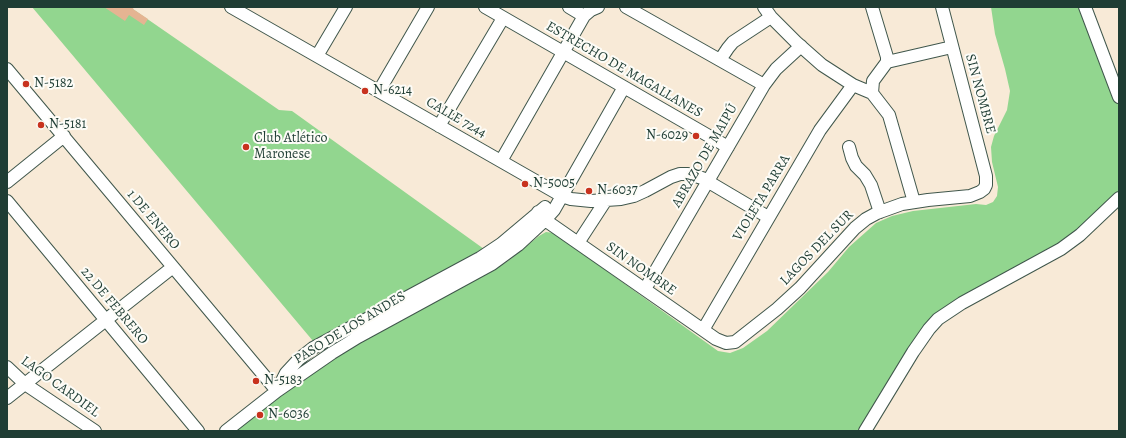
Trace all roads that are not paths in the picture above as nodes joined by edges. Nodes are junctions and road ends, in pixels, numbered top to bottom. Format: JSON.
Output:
{"nodes":[{"id":1,"x":231,"y":7,"type":"edge"},
{"id":2,"x":346,"y":7,"type":"edge"},
{"id":3,"x":428,"y":7,"type":"edge"},
{"id":4,"x":485,"y":7,"type":"edge"},
{"id":5,"x":569,"y":7,"type":"edge"},
{"id":6,"x":626,"y":7,"type":"edge"},
{"id":7,"x":764,"y":7,"type":"edge"},
{"id":8,"x":872,"y":7,"type":"edge"},
{"id":9,"x":942,"y":7,"type":"edge"},
{"id":10,"x":1085,"y":7,"type":"edge"},
{"id":11,"x":591,"y":11,"type":"edge"},
{"id":12,"x":771,"y":17,"type":"junction"},
{"id":13,"x":503,"y":18,"type":"junction"},
{"id":14,"x":801,"y":46,"type":"junction"},
{"id":15,"x":952,"y":47,"type":"junction"},
{"id":16,"x":563,"y":52,"type":"junction"},
{"id":17,"x":317,"y":56,"type":"junction"},
{"id":18,"x":720,"y":60,"type":"junction"},
{"id":19,"x":887,"y":62,"type":"junction"},
{"id":20,"x":9,"y":75,"type":"edge"},
{"id":21,"x":764,"y":85,"type":"junction"},
{"id":22,"x":853,"y":85,"type":"junction"},
{"id":23,"x":624,"y":87,"type":"junction"},
{"id":24,"x":379,"y":92,"type":"junction"},
{"id":25,"x":872,"y":93,"type":"junction"},
{"id":26,"x":1119,"y":96,"type":"edge"},
{"id":27,"x":439,"y":126,"type":"junction"},
{"id":28,"x":64,"y":136,"type":"junction"},
{"id":29,"x":728,"y":147,"type":"junction"},
{"id":30,"x":849,"y":147,"type":"dead end"},
{"id":31,"x":500,"y":160,"type":"junction"},
{"id":32,"x":708,"y":181,"type":"junction"},
{"id":33,"x":7,"y":182,"type":"edge"},
{"id":34,"x":984,"y":189,"type":"joint"},
{"id":35,"x":562,"y":196,"type":"junction"},
{"id":36,"x":1119,"y":198,"type":"edge"},
{"id":37,"x":606,"y":200,"type":"junction"},
{"id":38,"x":7,"y":201,"type":"edge"},
{"id":39,"x":914,"y":202,"type":"junction"},
{"id":40,"x":880,"y":212,"type":"junction"},
{"id":41,"x":542,"y":216,"type":"junction"},
{"id":42,"x":768,"y":217,"type":"junction"},
{"id":43,"x":578,"y":243,"type":"junction"},
{"id":44,"x":173,"y":267,"type":"junction"},
{"id":45,"x":645,"y":289,"type":"junction"},
{"id":46,"x":106,"y":320,"type":"junction"},
{"id":47,"x":703,"y":330,"type":"junction"},
{"id":48,"x":731,"y":343,"type":"joint"},
{"id":49,"x":7,"y":367,"type":"edge"},
{"id":50,"x":25,"y":384,"type":"junction"},
{"id":51,"x":277,"y":391,"type":"junction"},
{"id":52,"x":7,"y":398,"type":"edge"},
{"id":53,"x":94,"y":431,"type":"edge"},
{"id":54,"x":198,"y":431,"type":"edge"},
{"id":55,"x":226,"y":431,"type":"edge"},
{"id":56,"x":865,"y":431,"type":"edge"}],
"edges":[{"from":1,"to":17,"type":"street","name":"CALLE 7244"},
{"from":2,"to":17,"type":"street"},
{"from":3,"to":24,"type":"street"},
{"from":4,"to":13,"type":"street","name":"ESTRECHO DE MAGALLANES"},
{"from":5,"to":11,"type":"street"},
{"from":6,"to":18,"type":"street"},
{"from":7,"to":12,"type":"street"},
{"from":8,"to":19,"type":"street"},
{"from":9,"to":15,"type":"street","name":"SIN NOMBRE"},
{"from":10,"to":26,"type":"street"},
{"from":11,"to":16,"type":"street"},
{"from":12,"to":14,"type":"street"},
{"from":12,"to":18,"type":"street"},
{"from":13,"to":16,"type":"street","name":"ESTRECHO DE MAGALLANES"},
{"from":13,"to":27,"type":"street"},
{"from":14,"to":21,"type":"street","name":"ABRAZO DE MAIPÚ"},
{"from":14,"to":22,"type":"street"},
{"from":15,"to":19,"type":"street"},
{"from":15,"to":34,"type":"street","name":"SIN NOMBRE"},
{"from":16,"to":23,"type":"street","name":"ESTRECHO DE MAGALLANES"},
{"from":16,"to":31,"type":"street"},
{"from":17,"to":24,"type":"street","name":"CALLE 7244"},
{"from":18,"to":21,"type":"street"},
{"from":19,"to":25,"type":"street"},
{"from":20,"to":28,"type":"street","name":"1 DE ENERO"},
{"from":21,"to":29,"type":"street","name":"ABRAZO DE MAIPÚ"},
{"from":22,"to":25,"type":"street"},
{"from":22,"to":42,"type":"street","name":"VIOLETA PARRA"},
{"from":23,"to":29,"type":"street","name":"ESTRECHO DE MAGALLANES"},
{"from":23,"to":35,"type":"street","name":"PASO DE LOS ANDES"},
{"from":24,"to":27,"type":"street","name":"CALLE 7244"},
{"from":25,"to":39,"type":"street"},
{"from":27,"to":31,"type":"street","name":"CALLE 7244"},
{"from":28,"to":33,"type":"street"},
{"from":28,"to":44,"type":"street","name":"1 DE ENERO"},
{"from":29,"to":32,"type":"street","name":"ABRAZO DE MAIPÚ"},
{"from":30,"to":40,"type":"street"},
{"from":31,"to":35,"type":"street","name":"CALLE 7244"},
{"from":32,"to":37,"type":"street"},
{"from":32,"to":42,"type":"street"},
{"from":32,"to":45,"type":"street","name":"ABRAZO DE MAIPÚ"},
{"from":34,"to":39,"type":"street","name":"LAGOS DEL SUR"},
{"from":35,"to":37,"type":"street"},
{"from":35,"to":41,"type":"street","name":"PASO DE LOS ANDES"},
{"from":36,"to":56,"type":"street"},
{"from":37,"to":43,"type":"street"},
{"from":38,"to":46,"type":"street","name":"22 DE FEBRERO"},
{"from":39,"to":40,"type":"street","name":"LAGOS DEL SUR"},
{"from":40,"to":48,"type":"street","name":"LAGOS DEL SUR"},
{"from":41,"to":43,"type":"street","name":"SIN NOMBRE"},
{"from":41,"to":51,"type":"street","name":"PASO DE LOS ANDES"},
{"from":42,"to":47,"type":"street","name":"VIOLETA PARRA"},
{"from":43,"to":45,"type":"street","name":"SIN NOMBRE"},
{"from":44,"to":46,"type":"street"},
{"from":44,"to":51,"type":"street","name":"1 DE ENERO"},
{"from":45,"to":47,"type":"street","name":"SIN NOMBRE"},
{"from":46,"to":50,"type":"street"},
{"from":46,"to":54,"type":"street","name":"22 DE FEBRERO"},
{"from":47,"to":48,"type":"street","name":"SIN NOMBRE"},
{"from":49,"to":50,"type":"street","name":"LAGO CARDIEL"},
{"from":50,"to":52,"type":"street"},
{"from":50,"to":53,"type":"street","name":"LAGO CARDIEL"},
{"from":51,"to":55,"type":"street","name":"PASO DE LOS ANDES"}]}
